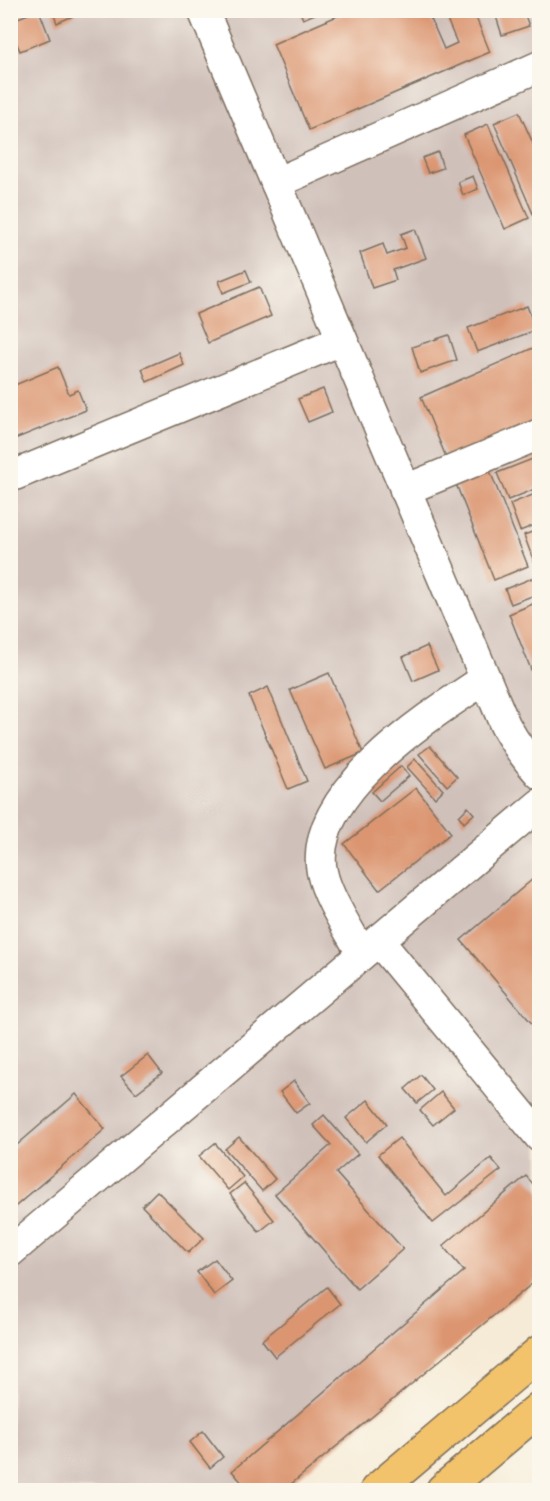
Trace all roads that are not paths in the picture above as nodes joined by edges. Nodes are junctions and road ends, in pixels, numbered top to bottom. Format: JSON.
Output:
{"nodes":[{"id":1,"x":203,"y":10,"type":"edge"},
{"id":2,"x":540,"y":66,"type":"edge"},
{"id":3,"x":276,"y":183,"type":"junction"},
{"id":4,"x":342,"y":340,"type":"junction"},
{"id":5,"x":540,"y":434,"type":"edge"},
{"id":6,"x":10,"y":477,"type":"edge"},
{"id":7,"x":405,"y":490,"type":"junction"},
{"id":8,"x":485,"y":679,"type":"junction"},
{"id":9,"x":540,"y":774,"type":"edge"},
{"id":10,"x":540,"y":804,"type":"edge"},
{"id":11,"x":370,"y":947,"type":"junction"},
{"id":12,"x":540,"y":1137,"type":"edge"},
{"id":13,"x":10,"y":1252,"type":"edge"},
{"id":14,"x":540,"y":1352,"type":"edge"},
{"id":15,"x":540,"y":1408,"type":"edge"},
{"id":16,"x":377,"y":1491,"type":"edge"},
{"id":17,"x":443,"y":1491,"type":"edge"}],
"edges":[{"from":1,"to":3,"type":"street"},
{"from":2,"to":3,"type":"street"},
{"from":3,"to":4,"type":"street"},
{"from":4,"to":6,"type":"street"},
{"from":4,"to":7,"type":"street"},
{"from":5,"to":7,"type":"street"},
{"from":7,"to":8,"type":"street"},
{"from":8,"to":9,"type":"street"},
{"from":8,"to":11,"type":"street"},
{"from":10,"to":11,"type":"street"},
{"from":11,"to":12,"type":"street"},
{"from":11,"to":13,"type":"street"},
{"from":14,"to":16,"type":"highway"},
{"from":15,"to":17,"type":"highway"}]}
